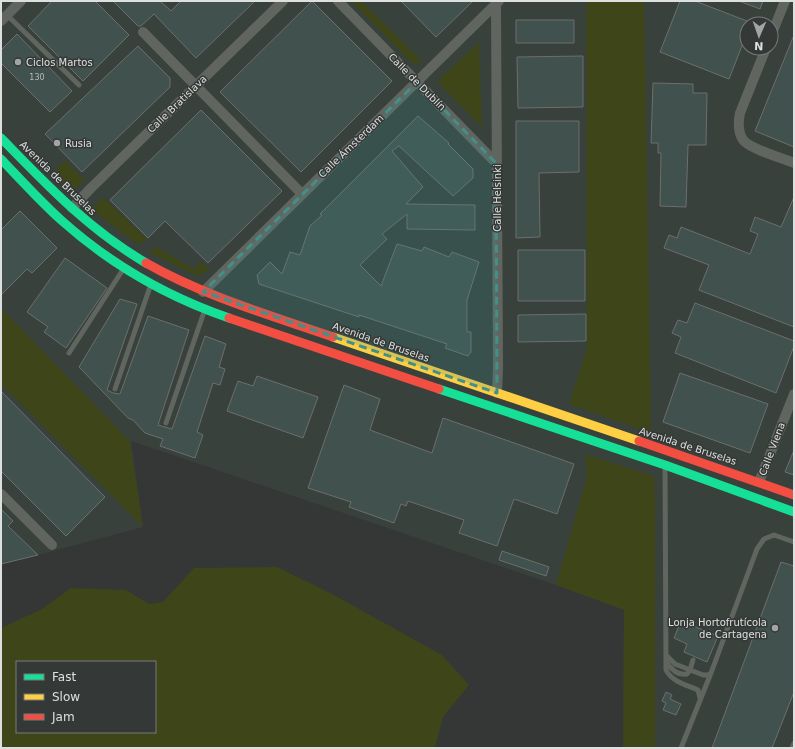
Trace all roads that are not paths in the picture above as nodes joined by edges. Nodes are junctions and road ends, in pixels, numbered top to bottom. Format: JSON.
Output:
{"nodes":[{"id":1,"x":21,"y":1,"type":"edge"},
{"id":2,"x":282,"y":1,"type":"edge"},
{"id":3,"x":338,"y":1,"type":"edge"},
{"id":4,"x":785,"y":1,"type":"edge"},
{"id":5,"x":498,"y":3,"type":"edge"},
{"id":6,"x":779,"y":16,"type":"edge"},
{"id":7,"x":4,"y":18,"type":"edge"},
{"id":8,"x":143,"y":32,"type":"dead end"},
{"id":9,"x":763,"y":56,"type":"edge"},
{"id":10,"x":417,"y":82,"type":"junction"},
{"id":11,"x":79,"y":85,"type":"dead end"},
{"id":12,"x":196,"y":86,"type":"junction"},
{"id":13,"x":1,"y":138,"type":"edge"},
{"id":14,"x":1,"y":159,"type":"edge"},
{"id":15,"x":496,"y":163,"type":"junction"},
{"id":16,"x":794,"y":163,"type":"edge"},
{"id":17,"x":302,"y":194,"type":"junction"},
{"id":18,"x":72,"y":208,"type":"junction"},
{"id":19,"x":61,"y":220,"type":"junction"},
{"id":20,"x":124,"y":267,"type":"junction"},
{"id":21,"x":151,"y":283,"type":"junction"},
{"id":22,"x":203,"y":292,"type":"junction"},
{"id":23,"x":200,"y":307,"type":"junction"},
{"id":24,"x":69,"y":353,"type":"dead end"},
{"id":25,"x":115,"y":389,"type":"dead end"},
{"id":26,"x":496,"y":393,"type":"junction"},
{"id":27,"x":794,"y":394,"type":"edge"},
{"id":28,"x":492,"y":407,"type":"junction"},
{"id":29,"x":166,"y":423,"type":"dead end"},
{"id":30,"x":668,"y":452,"type":"junction"},
{"id":31,"x":665,"y":465,"type":"junction"},
{"id":32,"x":759,"y":482,"type":"junction"},
{"id":33,"x":1,"y":494,"type":"edge"},
{"id":34,"x":794,"y":495,"type":"edge"},
{"id":35,"x":754,"y":497,"type":"junction"},
{"id":36,"x":794,"y":512,"type":"edge"},
{"id":37,"x":794,"y":542,"type":"edge"},
{"id":38,"x":52,"y":545,"type":"dead end"},
{"id":39,"x":666,"y":655,"type":"junction"},
{"id":40,"x":693,"y":660,"type":"dead end"},
{"id":41,"x":666,"y":662,"type":"junction"},
{"id":42,"x":690,"y":670,"type":"junction"},
{"id":43,"x":711,"y":673,"type":"junction"},
{"id":44,"x":701,"y":699,"type":"junction"},
{"id":45,"x":794,"y":744,"type":"edge"},
{"id":46,"x":681,"y":748,"type":"edge"},
{"id":47,"x":792,"y":748,"type":"edge"}],
"edges":[{"from":1,"to":7,"type":"street"},
{"from":2,"to":12,"type":"street","name":"Calle Bratislava"},
{"from":3,"to":10,"type":"street","name":"Calle de Dublín"},
{"from":4,"to":6,"type":"street"},
{"from":5,"to":10,"type":"street","name":"Calle Ámsterdam"},
{"from":5,"to":15,"type":"street","name":"Calle Helsinki"},
{"from":7,"to":11,"type":"lane"},
{"from":8,"to":12,"type":"street"},
{"from":9,"to":16,"type":"street"},
{"from":10,"to":15,"type":"street","name":"Calle de Dublín"},
{"from":10,"to":17,"type":"street","name":"Calle Ámsterdam"},
{"from":12,"to":17,"type":"street"},
{"from":12,"to":18,"type":"street","name":"Calle Bratislava"},
{"from":13,"to":18,"type":"main road","name":"Avenida de Bruselas"},
{"from":14,"to":19,"type":"main road"},
{"from":15,"to":26,"type":"street","name":"Calle Helsinki"},
{"from":17,"to":22,"type":"street","name":"Calle Ámsterdam"},
{"from":18,"to":19,"type":"main road"},
{"from":18,"to":22,"type":"main road","name":"Avenida de Bruselas"},
{"from":19,"to":20,"type":"main road"},
{"from":20,"to":21,"type":"main road"},
{"from":20,"to":24,"type":"lane"},
{"from":21,"to":23,"type":"main road"},
{"from":21,"to":25,"type":"lane"},
{"from":22,"to":23,"type":"main road"},
{"from":22,"to":26,"type":"main road","name":"Avenida de Bruselas"},
{"from":23,"to":28,"type":"main road"},
{"from":23,"to":29,"type":"lane"},
{"from":26,"to":28,"type":"main road"},
{"from":26,"to":30,"type":"main road","name":"Avenida de Bruselas"},
{"from":27,"to":32,"type":"street","name":"Calle Viena"},
{"from":28,"to":31,"type":"main road"},
{"from":30,"to":31,"type":"main road"},
{"from":30,"to":32,"type":"main road","name":"Avenida de Bruselas"},
{"from":31,"to":35,"type":"main road"},
{"from":31,"to":39,"type":"lane"},
{"from":32,"to":34,"type":"main road","name":"Avenida de Bruselas"},
{"from":32,"to":35,"type":"main road"},
{"from":33,"to":38,"type":"street"},
{"from":35,"to":36,"type":"main road"},
{"from":37,"to":43,"type":"lane"},
{"from":39,"to":41,"type":"lane"},
{"from":39,"to":42,"type":"lane"},
{"from":40,"to":42,"type":"lane"},
{"from":41,"to":42,"type":"lane"},
{"from":41,"to":44,"type":"lane"},
{"from":42,"to":43,"type":"lane"},
{"from":43,"to":44,"type":"lane"},
{"from":44,"to":46,"type":"lane"},
{"from":45,"to":47,"type":"lane"}]}
